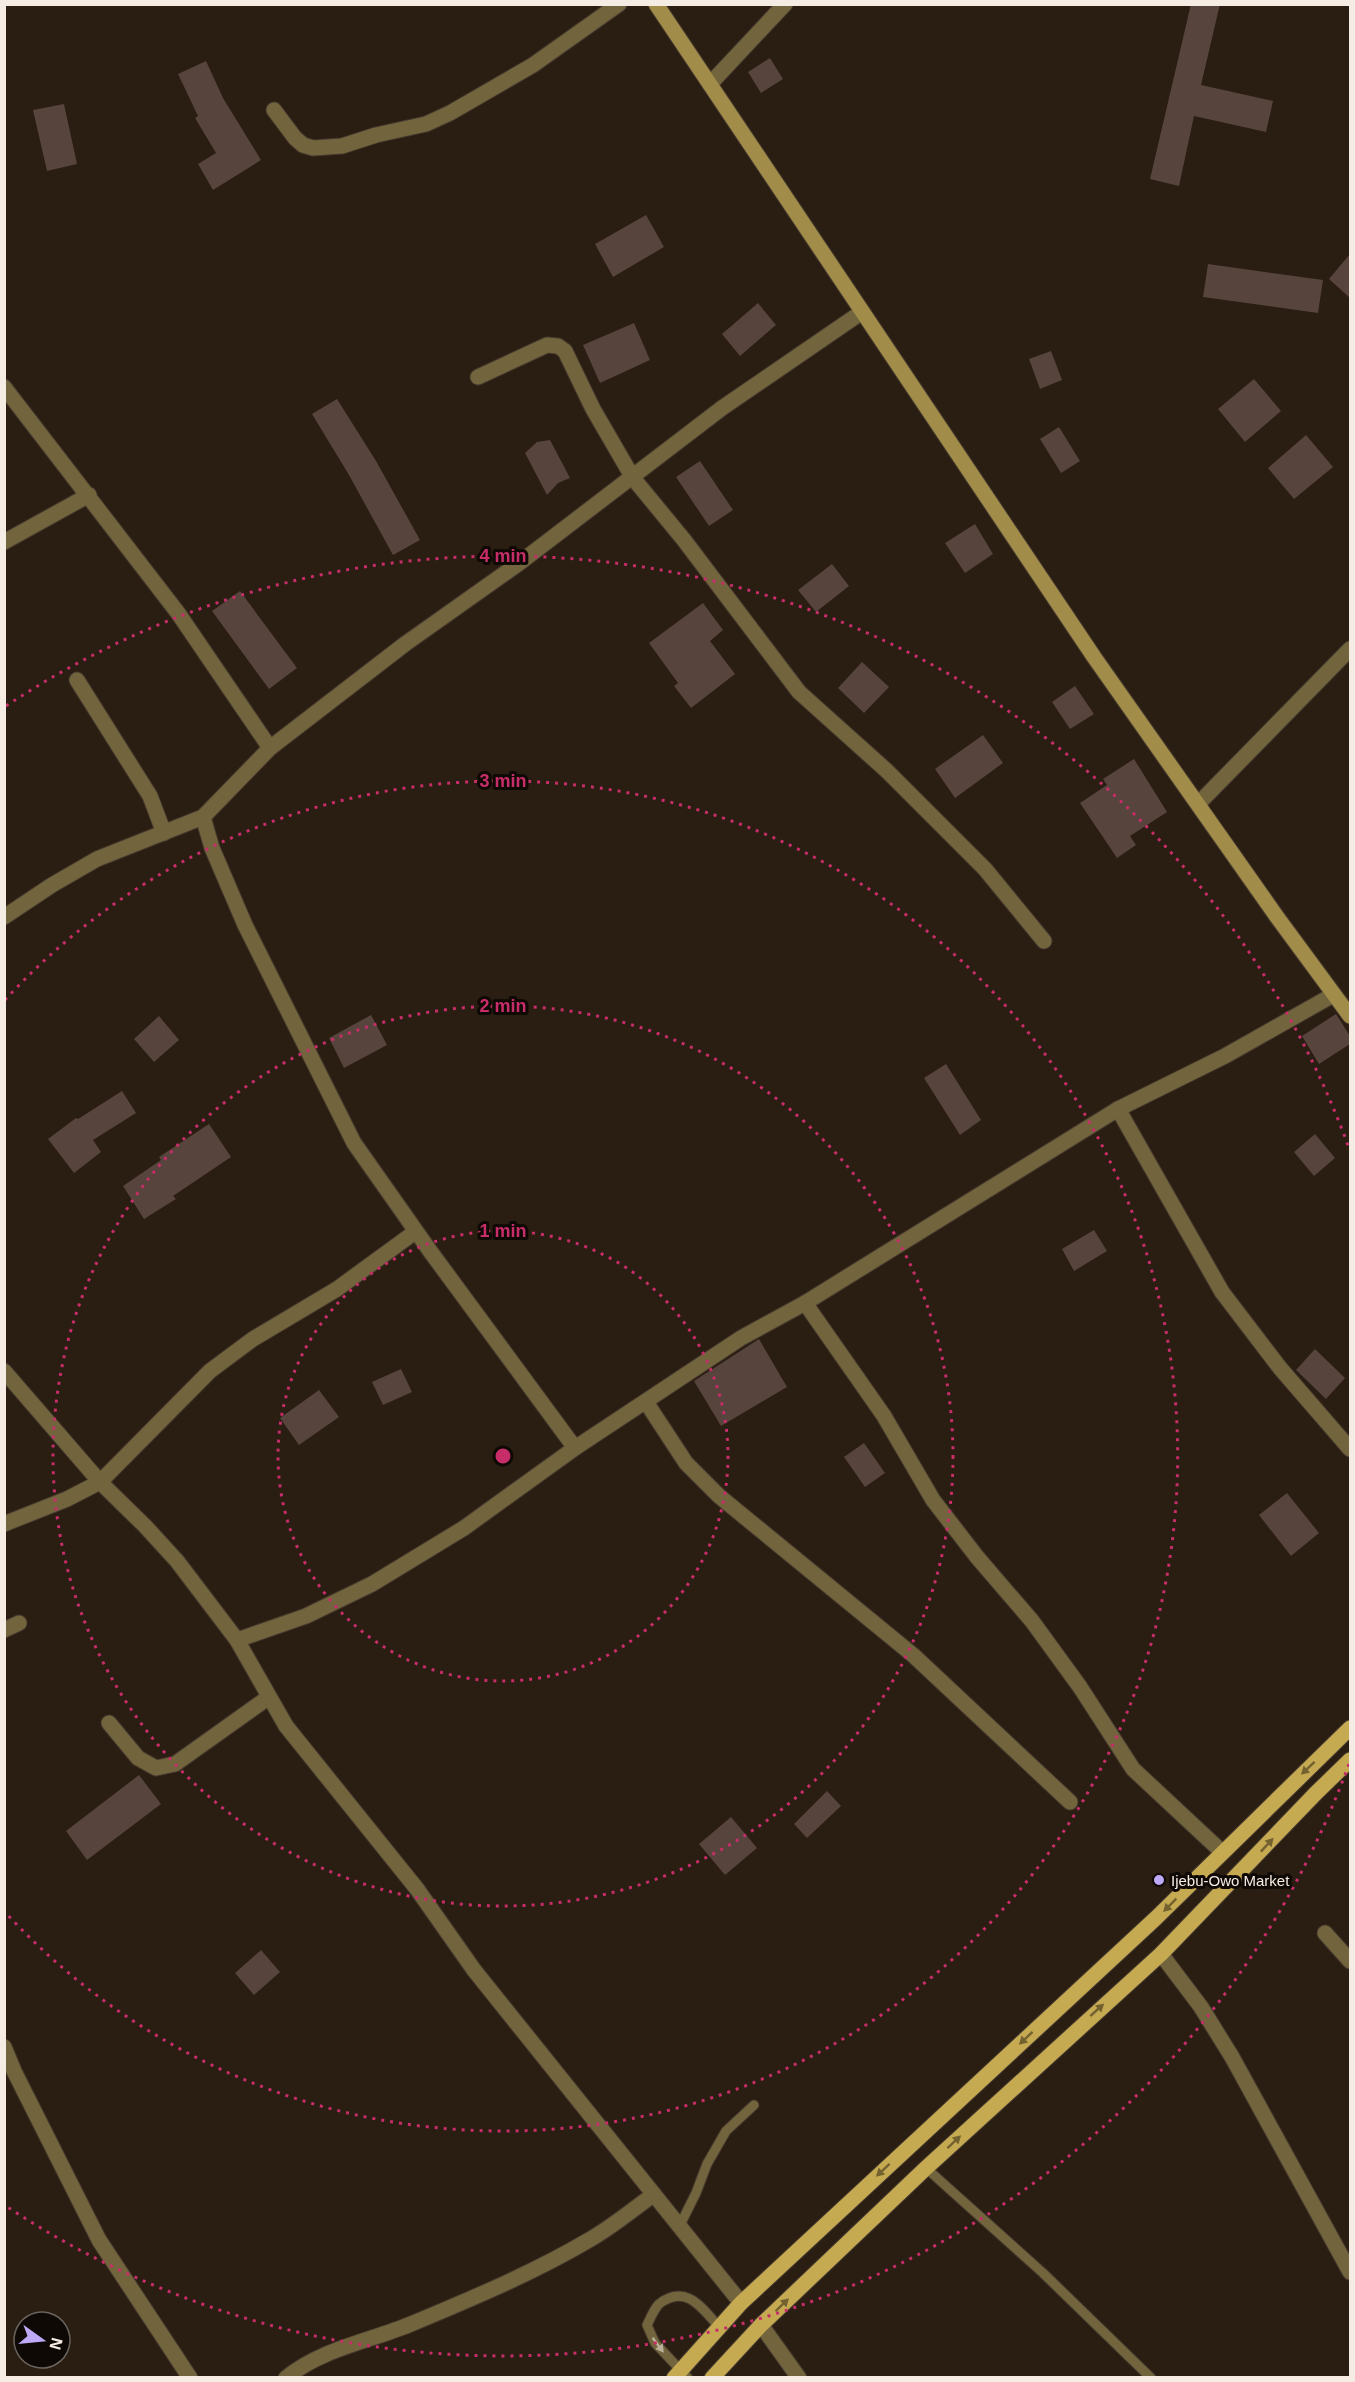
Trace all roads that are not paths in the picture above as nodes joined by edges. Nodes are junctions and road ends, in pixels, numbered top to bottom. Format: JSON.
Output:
{"nodes":[{"id":1,"x":619,"y":4,"type":"edge"},
{"id":2,"x":656,"y":4,"type":"edge"},
{"id":3,"x":785,"y":4,"type":"edge"},
{"id":4,"x":710,"y":84,"type":"junction"},
{"id":5,"x":274,"y":110,"type":"dead end"},
{"id":6,"x":862,"y":312,"type":"junction"},
{"id":7,"x":478,"y":376,"type":"dead end"},
{"id":8,"x":4,"y":387,"type":"edge"},
{"id":9,"x":633,"y":478,"type":"junction"},
{"id":10,"x":89,"y":495,"type":"junction"},
{"id":11,"x":4,"y":542,"type":"edge"},
{"id":12,"x":1350,"y":649,"type":"edge"},
{"id":13,"x":77,"y":680,"type":"dead end"},
{"id":14,"x":270,"y":748,"type":"junction"},
{"id":15,"x":1198,"y":804,"type":"junction"},
{"id":16,"x":203,"y":817,"type":"junction"},
{"id":17,"x":164,"y":833,"type":"junction"},
{"id":18,"x":4,"y":917,"type":"edge"},
{"id":19,"x":1044,"y":941,"type":"dead end"},
{"id":20,"x":1333,"y":995,"type":"junction"},
{"id":21,"x":1349,"y":1010,"type":"edge"},
{"id":22,"x":1118,"y":1109,"type":"junction"},
{"id":23,"x":416,"y":1232,"type":"junction"},
{"id":24,"x":805,"y":1303,"type":"junction"},
{"id":25,"x":4,"y":1371,"type":"edge"},
{"id":26,"x":646,"y":1402,"type":"junction"},
{"id":27,"x":575,"y":1448,"type":"junction"},
{"id":28,"x":1350,"y":1449,"type":"edge"},
{"id":29,"x":100,"y":1482,"type":"junction"},
{"id":30,"x":4,"y":1524,"type":"edge"},
{"id":31,"x":19,"y":1623,"type":"dead end"},
{"id":32,"x":4,"y":1630,"type":"edge"},
{"id":33,"x":237,"y":1640,"type":"junction"},
{"id":34,"x":269,"y":1697,"type":"junction"},
{"id":35,"x":109,"y":1723,"type":"dead end"},
{"id":36,"x":1350,"y":1728,"type":"edge"},
{"id":37,"x":1350,"y":1760,"type":"edge"},
{"id":38,"x":1070,"y":1802,"type":"dead end"},
{"id":39,"x":1222,"y":1852,"type":"junction"},
{"id":40,"x":1325,"y":1933,"type":"dead end"},
{"id":41,"x":1161,"y":1954,"type":"junction"},
{"id":42,"x":1350,"y":1961,"type":"edge"},
{"id":43,"x":4,"y":2047,"type":"edge"},
{"id":44,"x":754,"y":2105,"type":"dead end"},
{"id":45,"x":926,"y":2168,"type":"junction"},
{"id":46,"x":653,"y":2195,"type":"junction"},
{"id":47,"x":680,"y":2224,"type":"junction"},
{"id":48,"x":1345,"y":2247,"type":"edge"},
{"id":49,"x":1350,"y":2272,"type":"edge"},
{"id":50,"x":741,"y":2303,"type":"junction"},
{"id":51,"x":761,"y":2325,"type":"junction"},
{"id":52,"x":719,"y":2327,"type":"junction"},
{"id":53,"x":681,"y":2375,"type":"edge"},
{"id":54,"x":190,"y":2378,"type":"edge"},
{"id":55,"x":286,"y":2378,"type":"edge"},
{"id":56,"x":712,"y":2378,"type":"edge"},
{"id":57,"x":799,"y":2378,"type":"edge"},
{"id":58,"x":1151,"y":2378,"type":"edge"}],
"edges":[{"from":1,"to":5,"type":"street"},
{"from":2,"to":4,"type":"street"},
{"from":3,"to":4,"type":"street"},
{"from":4,"to":6,"type":"street"},
{"from":6,"to":9,"type":"street"},
{"from":6,"to":15,"type":"street"},
{"from":7,"to":9,"type":"street"},
{"from":8,"to":10,"type":"street"},
{"from":9,"to":14,"type":"street"},
{"from":9,"to":19,"type":"street"},
{"from":10,"to":11,"type":"street"},
{"from":10,"to":14,"type":"street"},
{"from":12,"to":15,"type":"street"},
{"from":13,"to":17,"type":"street"},
{"from":14,"to":16,"type":"street"},
{"from":15,"to":20,"type":"street"},
{"from":16,"to":17,"type":"street"},
{"from":16,"to":23,"type":"street"},
{"from":17,"to":18,"type":"street"},
{"from":20,"to":21,"type":"street"},
{"from":20,"to":22,"type":"street"},
{"from":22,"to":24,"type":"street"},
{"from":22,"to":28,"type":"street"},
{"from":23,"to":27,"type":"street"},
{"from":23,"to":29,"type":"street"},
{"from":24,"to":26,"type":"street"},
{"from":24,"to":39,"type":"street"},
{"from":25,"to":29,"type":"street"},
{"from":26,"to":27,"type":"street"},
{"from":26,"to":38,"type":"street"},
{"from":27,"to":33,"type":"street"},
{"from":29,"to":30,"type":"street"},
{"from":29,"to":33,"type":"street"},
{"from":31,"to":32,"type":"street"},
{"from":33,"to":34,"type":"street"},
{"from":34,"to":35,"type":"street"},
{"from":34,"to":46,"type":"street"},
{"from":36,"to":39,"type":"main road","one_way":true},
{"from":41,"to":37,"type":"main road","one_way":true},
{"from":39,"to":50,"type":"main road","one_way":true},
{"from":40,"to":42,"type":"street"},
{"from":45,"to":41,"type":"main road","one_way":true},
{"from":41,"to":48,"type":"street"},
{"from":43,"to":54,"type":"street"},
{"from":44,"to":47,"type":"lane"},
{"from":51,"to":45,"type":"main road","one_way":true},
{"from":45,"to":58,"type":"lane"},
{"from":46,"to":47,"type":"street"},
{"from":46,"to":55,"type":"street"},
{"from":47,"to":50,"type":"street"},
{"from":48,"to":49,"type":"street"},
{"from":50,"to":52,"type":"main road"},
{"from":51,"to":56,"type":"main road"},
{"from":51,"to":57,"type":"street"},
{"from":52,"to":53,"type":"main road"},
{"from":52,"to":53,"type":"lane","one_way":true}]}
